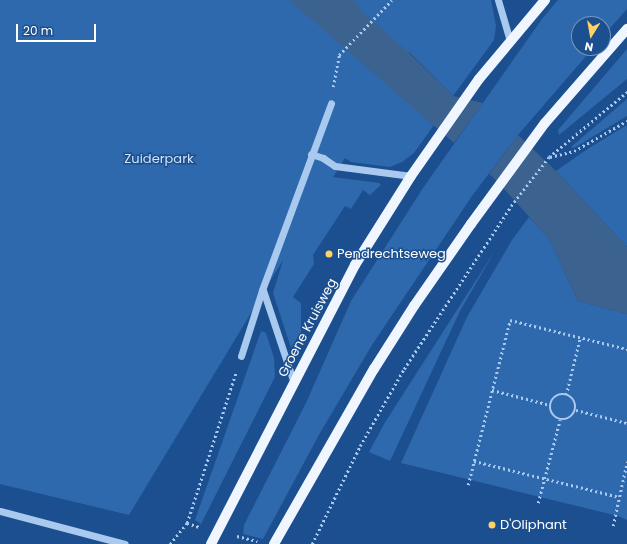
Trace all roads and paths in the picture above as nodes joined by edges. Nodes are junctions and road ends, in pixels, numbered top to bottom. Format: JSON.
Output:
{"nodes":[{"id":1,"x":392,"y":0,"type":"edge"},
{"id":2,"x":498,"y":0,"type":"edge"},
{"id":3,"x":545,"y":0,"type":"edge"},
{"id":4,"x":627,"y":29,"type":"edge"},
{"id":5,"x":510,"y":41,"type":"junction"},
{"id":6,"x":627,"y":92,"type":"edge"},
{"id":7,"x":331,"y":103,"type":"joint"},
{"id":8,"x":627,"y":121,"type":"edge"},
{"id":9,"x":311,"y":154,"type":"junction"},
{"id":10,"x":549,"y":157,"type":"junction"},
{"id":11,"x":411,"y":176,"type":"junction"},
{"id":12,"x":262,"y":290,"type":"junction"},
{"id":13,"x":580,"y":338,"type":"junction"},
{"id":14,"x":627,"y":349,"type":"edge"},
{"id":15,"x":241,"y":356,"type":"joint"},
{"id":16,"x":294,"y":383,"type":"junction"},
{"id":17,"x":492,"y":390,"type":"junction"},
{"id":18,"x":566,"y":395,"type":"junction"},
{"id":19,"x":550,"y":405,"type":"junction"},
{"id":20,"x":576,"y":410,"type":"junction"},
{"id":21,"x":560,"y":420,"type":"junction"},
{"id":22,"x":627,"y":423,"type":"edge"},
{"id":23,"x":474,"y":461,"type":"junction"},
{"id":24,"x":627,"y":462,"type":"edge"},
{"id":25,"x":545,"y":478,"type":"junction"},
{"id":26,"x":468,"y":485,"type":"dead end"},
{"id":27,"x":619,"y":497,"type":"junction"},
{"id":28,"x":538,"y":503,"type":"dead end"},
{"id":29,"x":0,"y":511,"type":"edge"},
{"id":30,"x":613,"y":526,"type":"dead end"},
{"id":31,"x":125,"y":544,"type":"edge"},
{"id":32,"x":170,"y":544,"type":"edge"},
{"id":33,"x":211,"y":544,"type":"edge"},
{"id":34,"x":274,"y":544,"type":"edge"},
{"id":35,"x":312,"y":544,"type":"edge"}],
"edges":[{"from":1,"to":7,"type":"path"},
{"from":2,"to":5,"type":"street"},
{"from":3,"to":5,"type":"main road","name":"Groene Kruisweg"},
{"from":4,"to":34,"type":"main road"},
{"from":5,"to":11,"type":"main road","name":"Groene Kruisweg"},
{"from":6,"to":10,"type":"path"},
{"from":7,"to":9,"type":"street"},
{"from":8,"to":10,"type":"path"},
{"from":9,"to":11,"type":"street"},
{"from":9,"to":12,"type":"street"},
{"from":10,"to":35,"type":"path"},
{"from":11,"to":16,"type":"main road","name":"Groene Kruisweg"},
{"from":12,"to":15,"type":"street"},
{"from":12,"to":16,"type":"street"},
{"from":13,"to":14,"type":"path"},
{"from":13,"to":17,"type":"path"},
{"from":13,"to":18,"type":"path"},
{"from":15,"to":32,"type":"path"},
{"from":16,"to":33,"type":"main road","name":"Groene Kruisweg"},
{"from":17,"to":19,"type":"path"},
{"from":17,"to":23,"type":"path"},
{"from":18,"to":19,"type":"path"},
{"from":18,"to":20,"type":"path"},
{"from":19,"to":21,"type":"path"},
{"from":20,"to":21,"type":"path"},
{"from":20,"to":22,"type":"path"},
{"from":21,"to":25,"type":"path"},
{"from":23,"to":25,"type":"path"},
{"from":23,"to":26,"type":"path"},
{"from":24,"to":27,"type":"path"},
{"from":25,"to":27,"type":"path"},
{"from":25,"to":28,"type":"path"},
{"from":27,"to":30,"type":"path"},
{"from":29,"to":31,"type":"street"}]}
